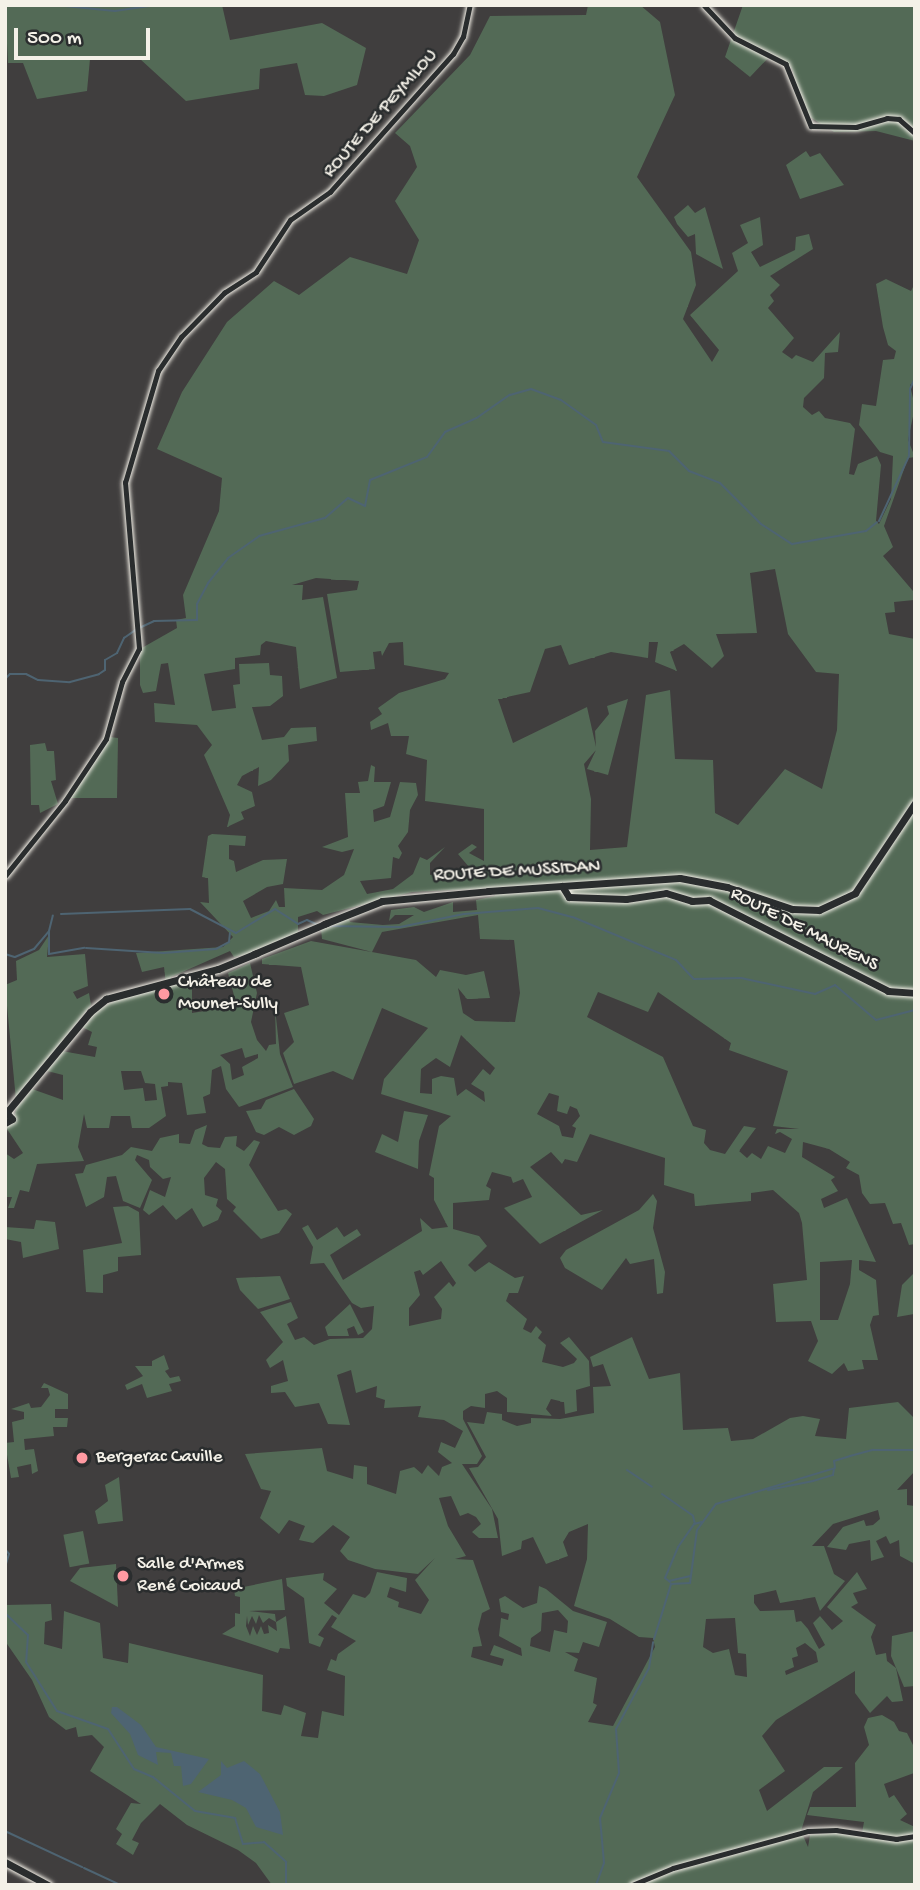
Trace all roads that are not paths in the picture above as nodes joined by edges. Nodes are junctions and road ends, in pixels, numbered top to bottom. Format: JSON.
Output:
{"nodes":[{"id":1,"x":470,"y":5,"type":"edge"},
{"id":2,"x":704,"y":5,"type":"edge"},
{"id":3,"x":915,"y":133,"type":"edge"},
{"id":4,"x":915,"y":803,"type":"edge"},
{"id":5,"x":5,"y":876,"type":"edge"},
{"id":6,"x":562,"y":887,"type":"junction"},
{"id":7,"x":915,"y":993,"type":"edge"},
{"id":8,"x":8,"y":1112,"type":"edge"},
{"id":9,"x":6,"y":1124,"type":"edge"},
{"id":10,"x":915,"y":1836,"type":"edge"},
{"id":11,"x":5,"y":1862,"type":"edge"},
{"id":12,"x":5,"y":1869,"type":"edge"},
{"id":13,"x":20,"y":1870,"type":"junction"},
{"id":14,"x":48,"y":1885,"type":"edge"},
{"id":15,"x":632,"y":1885,"type":"edge"}],
"edges":[{"from":1,"to":5,"type":"street","name":"ROUTE DE PEYMILOU"},
{"from":2,"to":3,"type":"street"},
{"from":4,"to":6,"type":"main road","name":"ROUTE DE MUSSIDAN"},
{"from":6,"to":7,"type":"main road","name":"ROUTE DE MAURENS"},
{"from":6,"to":8,"type":"main road","name":"ROUTE DE MUSSIDAN"},
{"from":8,"to":9,"type":"main road","name":"ROUTE DE MUSSIDAN"},
{"from":10,"to":15,"type":"street"},
{"from":11,"to":13,"type":"main road"},
{"from":12,"to":13,"type":"main road"},
{"from":13,"to":14,"type":"main road"}]}
